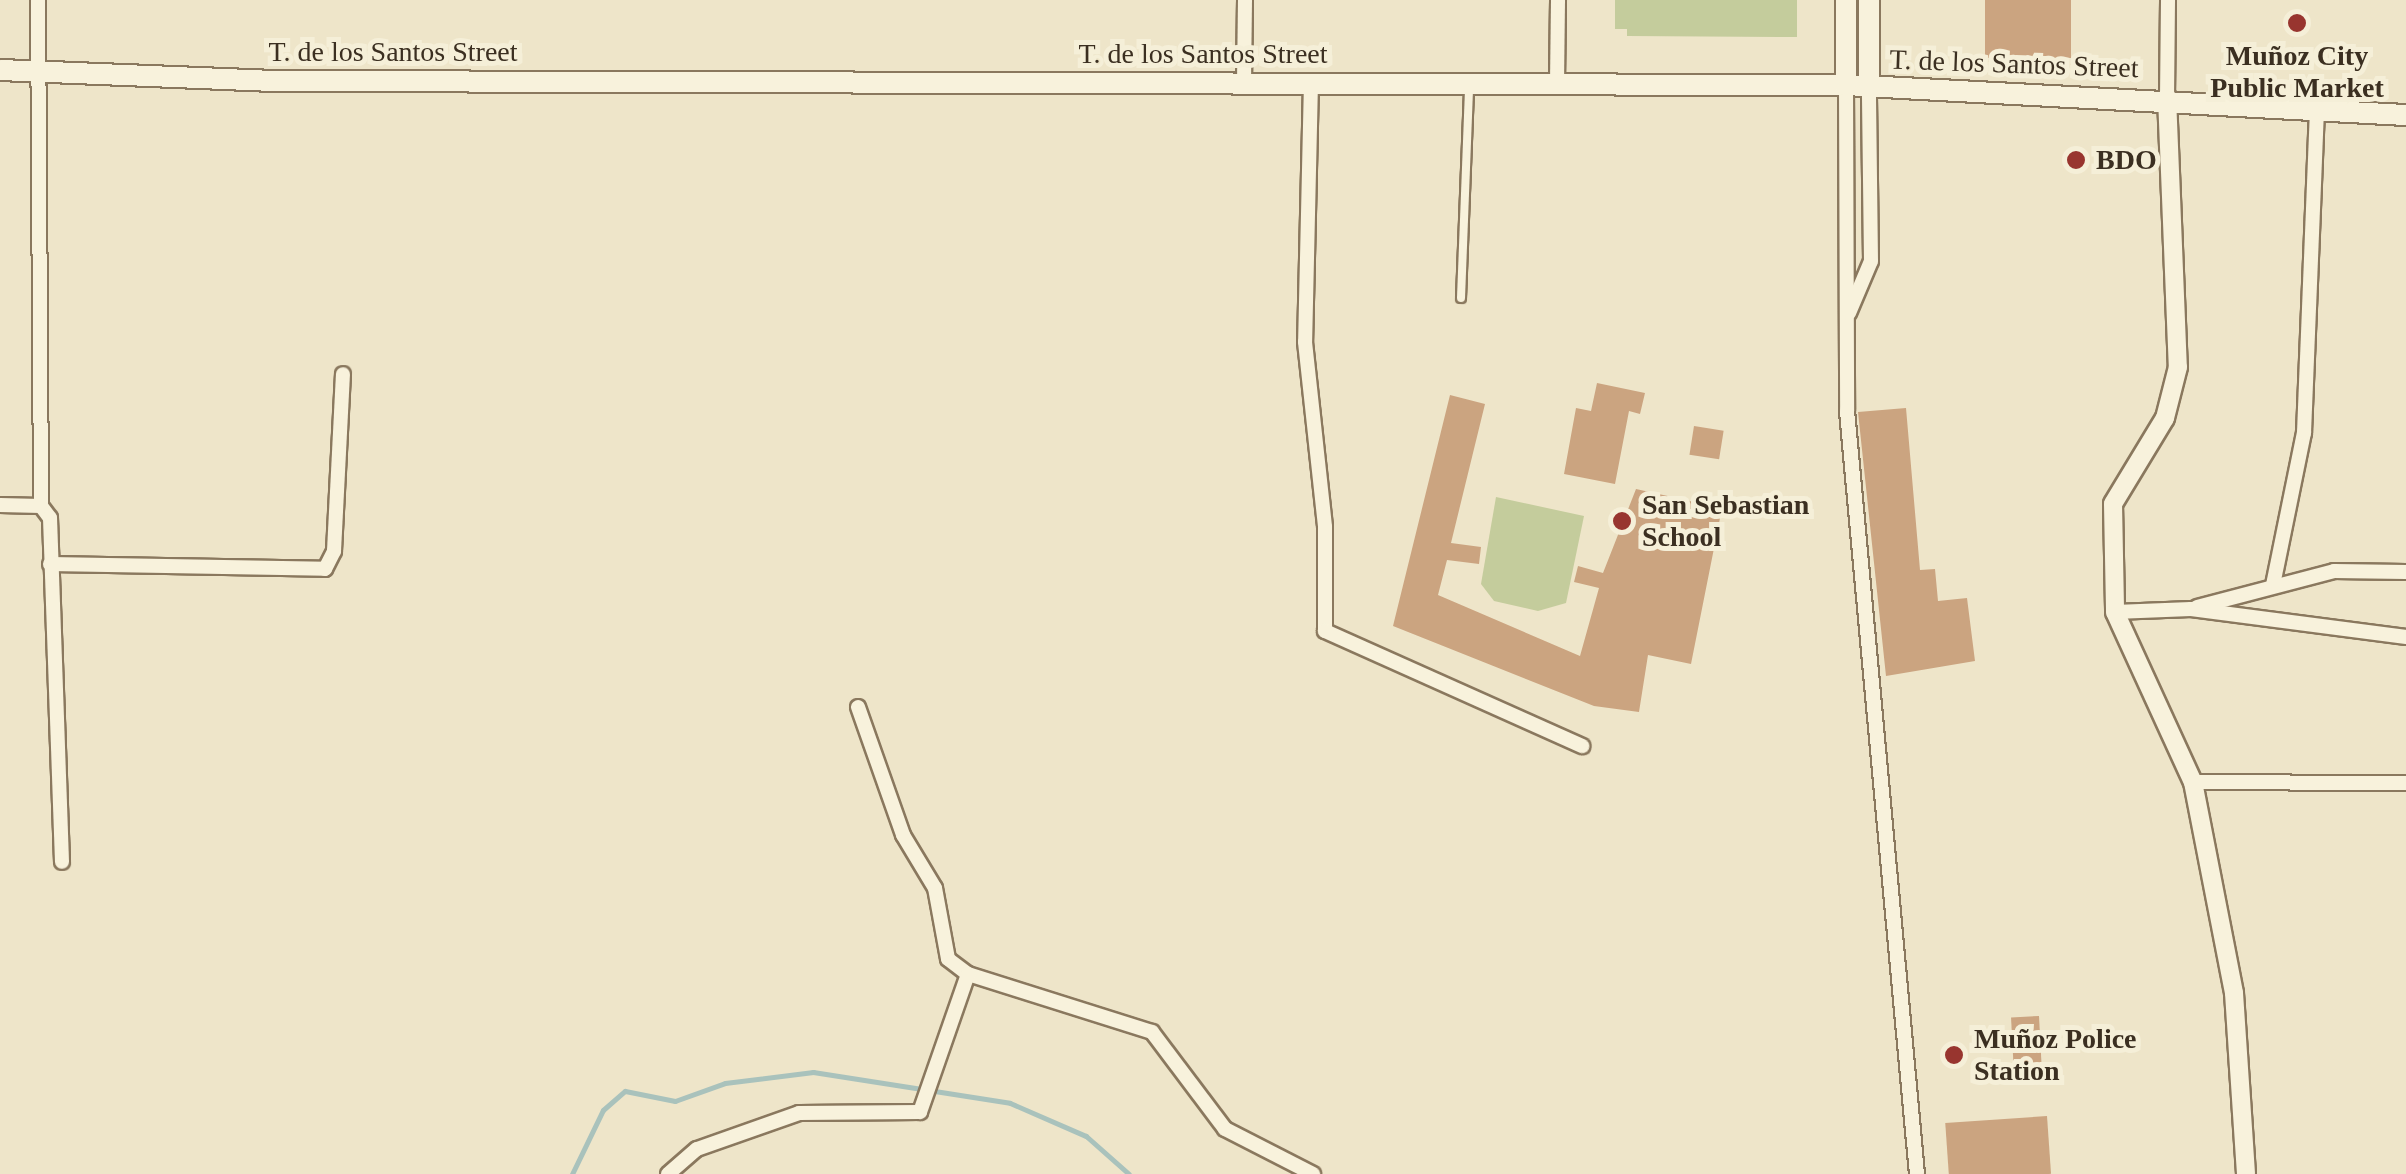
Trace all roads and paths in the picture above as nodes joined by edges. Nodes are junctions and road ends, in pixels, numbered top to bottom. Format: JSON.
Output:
{"nodes":[{"id":1,"x":38,"y":0,"type":"edge"},
{"id":2,"x":1245,"y":0,"type":"edge"},
{"id":3,"x":1558,"y":0,"type":"edge"},
{"id":4,"x":1846,"y":0,"type":"edge"},
{"id":5,"x":1869,"y":0,"type":"edge"},
{"id":6,"x":2168,"y":0,"type":"edge"},
{"id":7,"x":0,"y":70,"type":"edge"},
{"id":8,"x":40,"y":74,"type":"junction"},
{"id":9,"x":1244,"y":82,"type":"junction"},
{"id":10,"x":1311,"y":82,"type":"junction"},
{"id":11,"x":1470,"y":82,"type":"junction"},
{"id":12,"x":1557,"y":83,"type":"junction"},
{"id":13,"x":1846,"y":85,"type":"junction"},
{"id":14,"x":1869,"y":86,"type":"junction"},
{"id":15,"x":2167,"y":97,"type":"junction"},
{"id":16,"x":2317,"y":109,"type":"junction"},
{"id":17,"x":2406,"y":115,"type":"edge"},
{"id":18,"x":1462,"y":298,"type":"dead end"},
{"id":19,"x":1845,"y":323,"type":"junction"},
{"id":20,"x":343,"y":374,"type":"dead end"},
{"id":21,"x":0,"y":505,"type":"edge"},
{"id":22,"x":41,"y":506,"type":"junction"},
{"id":23,"x":50,"y":564,"type":"junction"},
{"id":24,"x":2406,"y":572,"type":"edge"},
{"id":25,"x":2274,"y":585,"type":"junction"},
{"id":26,"x":2192,"y":609,"type":"junction"},
{"id":27,"x":2115,"y":612,"type":"junction"},
{"id":28,"x":2406,"y":637,"type":"edge"},
{"id":29,"x":858,"y":707,"type":"dead end"},
{"id":30,"x":1582,"y":746,"type":"dead end"},
{"id":31,"x":2193,"y":782,"type":"junction"},
{"id":32,"x":2406,"y":784,"type":"edge"},
{"id":33,"x":62,"y":862,"type":"dead end"},
{"id":34,"x":968,"y":974,"type":"junction"},
{"id":35,"x":668,"y":1174,"type":"edge"},
{"id":36,"x":1313,"y":1174,"type":"edge"},
{"id":37,"x":1917,"y":1174,"type":"edge"},
{"id":38,"x":2246,"y":1174,"type":"edge"}],
"edges":[{"from":1,"to":8,"type":"street"},
{"from":2,"to":9,"type":"street"},
{"from":3,"to":12,"type":"street"},
{"from":4,"to":13,"type":"main road"},
{"from":5,"to":14,"type":"main road"},
{"from":6,"to":15,"type":"street"},
{"from":7,"to":8,"type":"main road","name":"T. de los Santos Street"},
{"from":8,"to":9,"type":"main road","name":"T. de los Santos Street"},
{"from":8,"to":22,"type":"street"},
{"from":9,"to":10,"type":"main road","name":"T. de los Santos Street"},
{"from":10,"to":11,"type":"main road","name":"T. de los Santos Street"},
{"from":10,"to":30,"type":"street"},
{"from":11,"to":12,"type":"main road","name":"T. de los Santos Street"},
{"from":11,"to":18,"type":"lane"},
{"from":12,"to":13,"type":"main road","name":"T. de los Santos Street"},
{"from":13,"to":14,"type":"main road","name":"T. de los Santos Street"},
{"from":13,"to":19,"type":"street"},
{"from":14,"to":15,"type":"main road","name":"T. de los Santos Street"},
{"from":14,"to":19,"type":"street"},
{"from":15,"to":16,"type":"main road","name":"T. de los Santos Street"},
{"from":15,"to":27,"type":"street"},
{"from":16,"to":17,"type":"main road","name":"T. de los Santos Street"},
{"from":16,"to":25,"type":"street"},
{"from":19,"to":37,"type":"street"},
{"from":20,"to":23,"type":"street"},
{"from":21,"to":22,"type":"street"},
{"from":22,"to":23,"type":"street"},
{"from":23,"to":33,"type":"street"},
{"from":24,"to":25,"type":"street"},
{"from":25,"to":26,"type":"street"},
{"from":26,"to":27,"type":"street"},
{"from":26,"to":28,"type":"street"},
{"from":27,"to":31,"type":"street"},
{"from":29,"to":34,"type":"street"},
{"from":31,"to":32,"type":"street"},
{"from":31,"to":38,"type":"street"},
{"from":34,"to":35,"type":"street"},
{"from":34,"to":36,"type":"street"}]}
